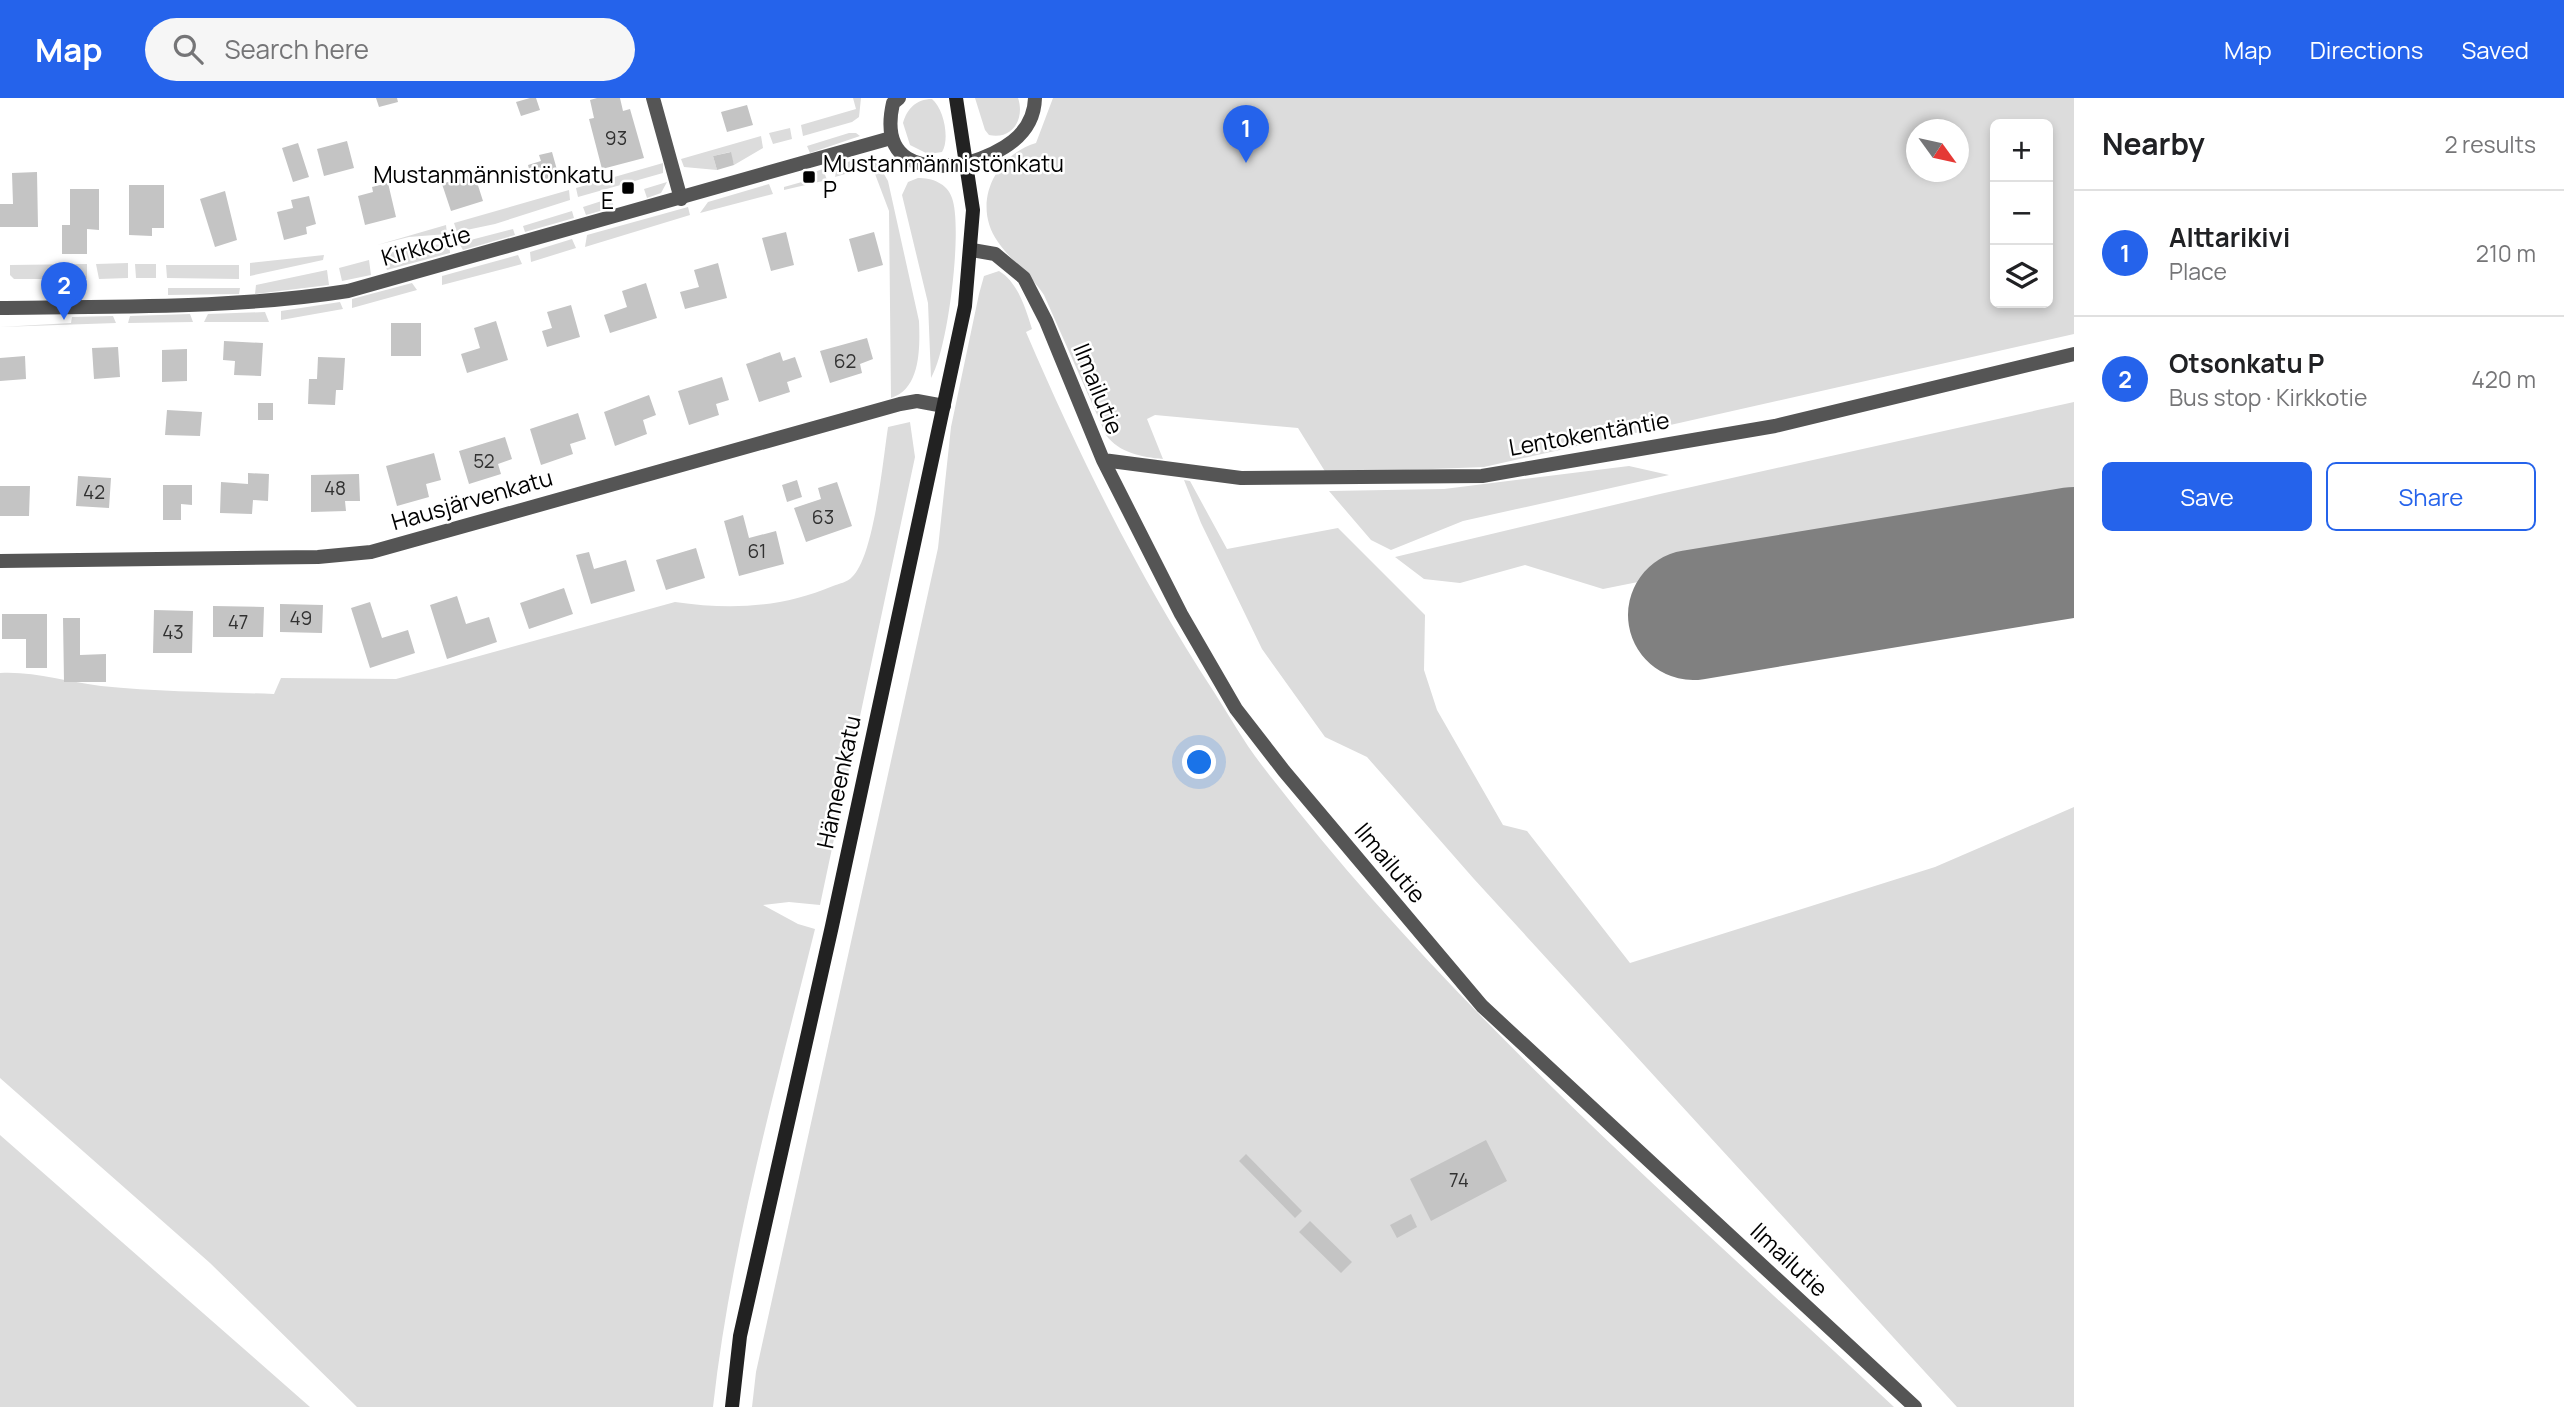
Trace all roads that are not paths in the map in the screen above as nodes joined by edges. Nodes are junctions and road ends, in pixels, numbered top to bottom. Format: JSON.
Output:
{"nodes":[{"id":1,"x":653,"y":98,"type":"edge"},
{"id":2,"x":956,"y":98,"type":"edge"},
{"id":3,"x":1035,"y":98,"type":"edge"},
{"id":4,"x":894,"y":100,"type":"edge"},
{"id":5,"x":891,"y":138,"type":"junction"},
{"id":6,"x":968,"y":163,"type":"junction"},
{"id":7,"x":681,"y":199,"type":"junction"},
{"id":8,"x":972,"y":250,"type":"junction"},
{"id":9,"x":0,"y":308,"type":"edge"},
{"id":10,"x":2074,"y":354,"type":"edge"},
{"id":11,"x":944,"y":406,"type":"junction"},
{"id":12,"x":1102,"y":460,"type":"junction"},
{"id":13,"x":0,"y":561,"type":"edge"},
{"id":14,"x":732,"y":1407,"type":"edge"},
{"id":15,"x":1914,"y":1407,"type":"edge"}],
"edges":[{"from":1,"to":7,"type":"street"},
{"from":2,"to":6,"type":"main road","name":"Hämeenkatu"},
{"from":3,"to":6,"type":"street"},
{"from":4,"to":5,"type":"street"},
{"from":5,"to":6,"type":"street"},
{"from":5,"to":7,"type":"street","name":"Kirkkotie"},
{"from":6,"to":8,"type":"main road","name":"Hämeenkatu"},
{"from":7,"to":9,"type":"street","name":"Kirkkotie"},
{"from":8,"to":11,"type":"main road","name":"Hämeenkatu"},
{"from":8,"to":12,"type":"street","name":"Ilmailutie"},
{"from":10,"to":12,"type":"street","name":"Lentokentäntie"},
{"from":11,"to":13,"type":"street","name":"Hausjärvenkatu"},
{"from":11,"to":14,"type":"main road","name":"Hämeenkatu"},
{"from":12,"to":15,"type":"street","name":"Ilmailutie"}]}
